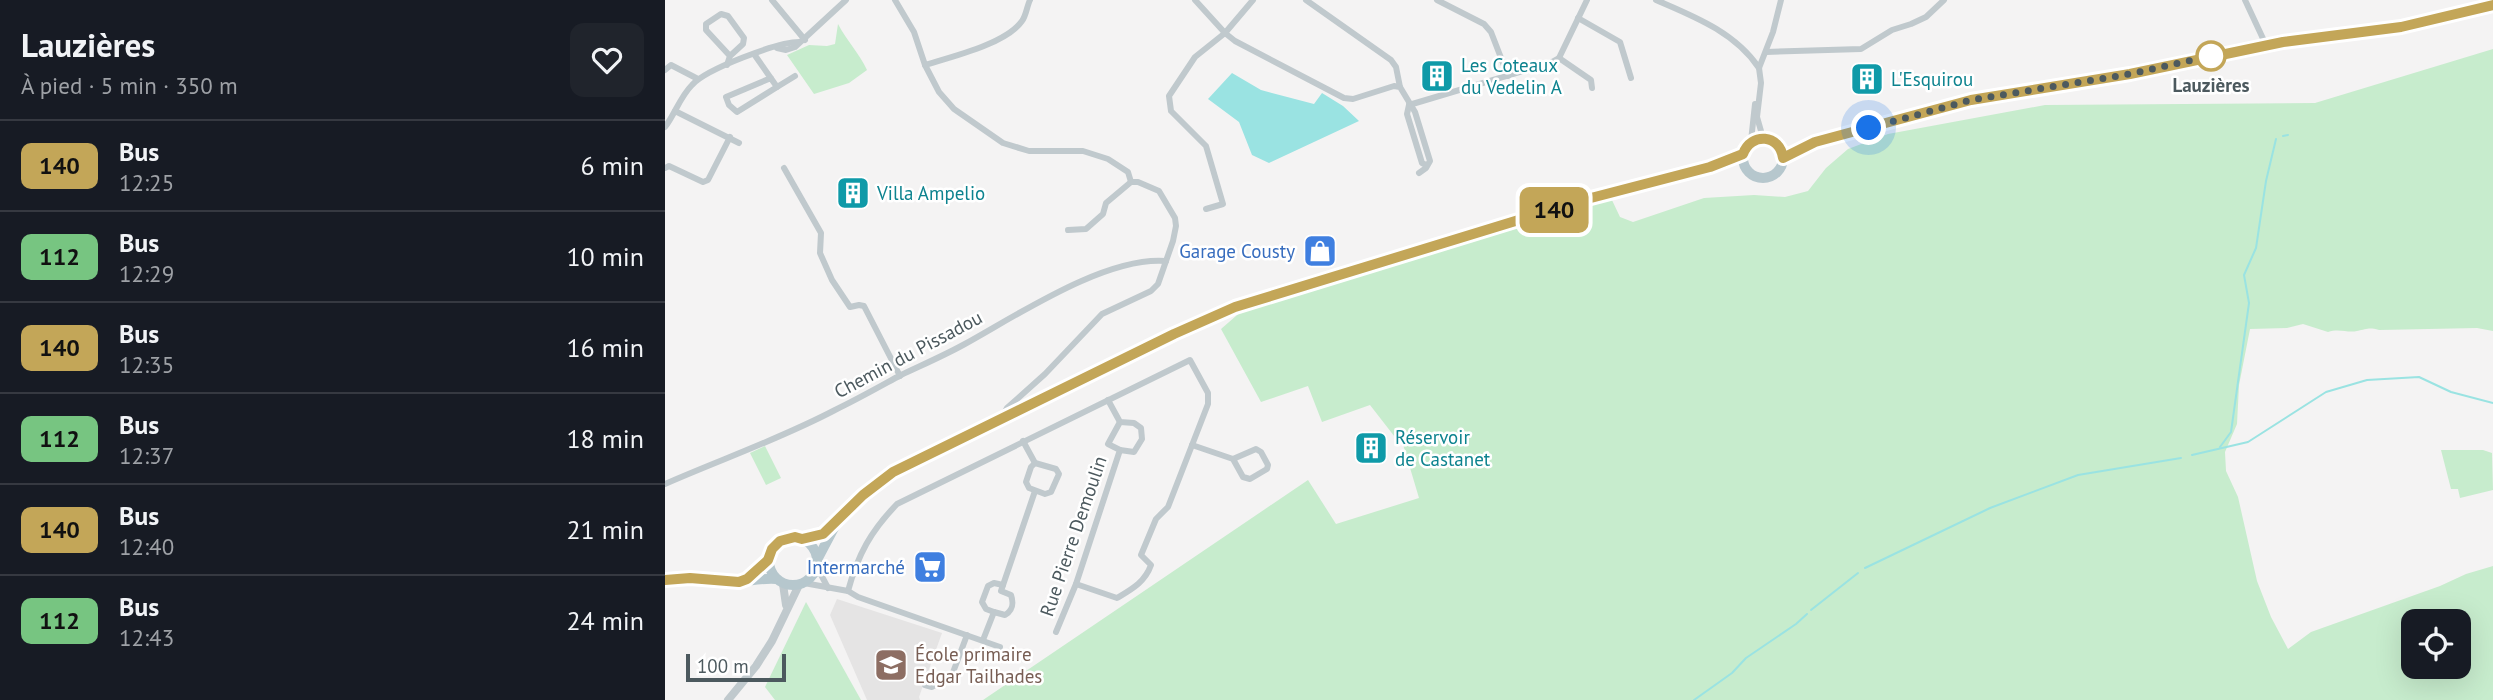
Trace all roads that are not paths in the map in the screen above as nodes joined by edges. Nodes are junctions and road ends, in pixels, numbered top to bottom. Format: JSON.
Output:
{"nodes":[{"id":1,"x":772,"y":0,"type":"edge"},
{"id":2,"x":846,"y":0,"type":"edge"},
{"id":3,"x":895,"y":0,"type":"edge"},
{"id":4,"x":1030,"y":0,"type":"edge"},
{"id":5,"x":1195,"y":0,"type":"edge"},
{"id":6,"x":1253,"y":0,"type":"edge"},
{"id":7,"x":1306,"y":0,"type":"edge"},
{"id":8,"x":1437,"y":0,"type":"edge"},
{"id":9,"x":1587,"y":0,"type":"edge"},
{"id":10,"x":1655,"y":0,"type":"edge"},
{"id":11,"x":1781,"y":0,"type":"edge"},
{"id":12,"x":1944,"y":0,"type":"edge"},
{"id":13,"x":2245,"y":0,"type":"edge"},
{"id":14,"x":2493,"y":5,"type":"edge"},
{"id":15,"x":1578,"y":18,"type":"junction"},
{"id":16,"x":1225,"y":33,"type":"junction"},
{"id":17,"x":802,"y":41,"type":"junction"},
{"id":18,"x":2266,"y":45,"type":"junction"},
{"id":19,"x":1766,"y":52,"type":"junction"},
{"id":20,"x":754,"y":54,"type":"junction"},
{"id":21,"x":730,"y":56,"type":"junction"},
{"id":22,"x":1559,"y":58,"type":"junction"},
{"id":23,"x":727,"y":65,"type":"junction"},
{"id":24,"x":925,"y":65,"type":"junction"},
{"id":25,"x":1759,"y":68,"type":"junction"},
{"id":26,"x":665,"y":70,"type":"edge"},
{"id":27,"x":795,"y":76,"type":"dead end"},
{"id":28,"x":1508,"y":76,"type":"junction"},
{"id":29,"x":771,"y":78,"type":"junction"},
{"id":30,"x":1631,"y":78,"type":"dead end"},
{"id":31,"x":698,"y":79,"type":"junction"},
{"id":32,"x":777,"y":87,"type":"junction"},
{"id":33,"x":1400,"y":88,"type":"junction"},
{"id":34,"x":1593,"y":88,"type":"dead end"},
{"id":35,"x":1759,"y":93,"type":"junction"},
{"id":36,"x":1409,"y":105,"type":"junction"},
{"id":37,"x":675,"y":111,"type":"junction"},
{"id":38,"x":665,"y":127,"type":"edge"},
{"id":39,"x":730,"y":137,"type":"junction"},
{"id":40,"x":1763,"y":138,"type":"junction"},
{"id":41,"x":1751,"y":141,"type":"junction"},
{"id":42,"x":1815,"y":142,"type":"junction"},
{"id":43,"x":739,"y":143,"type":"dead end"},
{"id":44,"x":1777,"y":143,"type":"junction"},
{"id":45,"x":1743,"y":154,"type":"junction"},
{"id":46,"x":1783,"y":158,"type":"junction"},
{"id":47,"x":1710,"y":167,"type":"junction"},
{"id":48,"x":1745,"y":167,"type":"junction"},
{"id":49,"x":665,"y":168,"type":"edge"},
{"id":50,"x":784,"y":168,"type":"dead end"},
{"id":51,"x":1419,"y":173,"type":"dead end"},
{"id":52,"x":1132,"y":182,"type":"junction"},
{"id":53,"x":1206,"y":209,"type":"dead end"},
{"id":54,"x":1068,"y":230,"type":"dead end"},
{"id":55,"x":1167,"y":261,"type":"junction"},
{"id":56,"x":900,"y":376,"type":"junction"},
{"id":57,"x":1108,"y":400,"type":"junction"},
{"id":58,"x":1000,"y":419,"type":"junction"},
{"id":59,"x":1120,"y":422,"type":"junction"},
{"id":60,"x":1023,"y":441,"type":"junction"},
{"id":61,"x":1192,"y":445,"type":"junction"},
{"id":62,"x":1119,"y":450,"type":"junction"},
{"id":63,"x":1233,"y":459,"type":"junction"},
{"id":64,"x":1035,"y":463,"type":"junction"},
{"id":65,"x":665,"y":484,"type":"edge"},
{"id":66,"x":1035,"y":491,"type":"junction"},
{"id":67,"x":839,"y":520,"type":"junction"},
{"id":68,"x":802,"y":539,"type":"junction"},
{"id":69,"x":768,"y":560,"type":"junction"},
{"id":70,"x":817,"y":564,"type":"junction"},
{"id":71,"x":665,"y":579,"type":"edge"},
{"id":72,"x":747,"y":579,"type":"junction"},
{"id":73,"x":779,"y":582,"type":"junction"},
{"id":74,"x":801,"y":584,"type":"junction"},
{"id":75,"x":1076,"y":584,"type":"junction"},
{"id":76,"x":1003,"y":585,"type":"junction"},
{"id":77,"x":849,"y":587,"type":"junction"},
{"id":78,"x":828,"y":588,"type":"junction"},
{"id":79,"x":786,"y":606,"type":"junction"},
{"id":80,"x":994,"y":612,"type":"junction"},
{"id":81,"x":1056,"y":632,"type":"dead end"},
{"id":82,"x":967,"y":635,"type":"junction"},
{"id":83,"x":983,"y":640,"type":"junction"},
{"id":84,"x":1000,"y":647,"type":"dead end"},
{"id":85,"x":925,"y":685,"type":"dead end"},
{"id":86,"x":728,"y":700,"type":"edge"}],
"edges":[{"from":1,"to":17,"type":"street"},
{"from":2,"to":17,"type":"street"},
{"from":3,"to":24,"type":"street"},
{"from":4,"to":24,"type":"street"},
{"from":5,"to":16,"type":"street"},
{"from":6,"to":16,"type":"street"},
{"from":7,"to":33,"type":"street"},
{"from":8,"to":28,"type":"street"},
{"from":9,"to":15,"type":"street"},
{"from":10,"to":25,"type":"street"},
{"from":11,"to":19,"type":"street"},
{"from":12,"to":19,"type":"street"},
{"from":13,"to":18,"type":"street"},
{"from":14,"to":18,"type":"main road"},
{"from":15,"to":22,"type":"street"},
{"from":15,"to":30,"type":"street"},
{"from":16,"to":33,"type":"street"},
{"from":16,"to":53,"type":"street"},
{"from":17,"to":20,"type":"street"},
{"from":18,"to":42,"type":"main road"},
{"from":19,"to":25,"type":"street"},
{"from":20,"to":23,"type":"street"},
{"from":20,"to":29,"type":"street"},
{"from":21,"to":21,"type":"street"},
{"from":21,"to":23,"type":"street"},
{"from":22,"to":28,"type":"street"},
{"from":22,"to":34,"type":"street"},
{"from":23,"to":31,"type":"street"},
{"from":24,"to":52,"type":"street"},
{"from":25,"to":35,"type":"street"},
{"from":26,"to":31,"type":"street"},
{"from":27,"to":32,"type":"street"},
{"from":28,"to":36,"type":"street"},
{"from":29,"to":32,"type":"street"},
{"from":29,"to":32,"type":"street"},
{"from":31,"to":37,"type":"street"},
{"from":33,"to":36,"type":"street"},
{"from":35,"to":40,"type":"street"},
{"from":35,"to":41,"type":"street"},
{"from":36,"to":51,"type":"street"},
{"from":37,"to":38,"type":"street"},
{"from":37,"to":39,"type":"street"},
{"from":39,"to":43,"type":"street"},
{"from":39,"to":49,"type":"street"},
{"from":40,"to":41,"type":"main road"},
{"from":40,"to":44,"type":"main road"},
{"from":41,"to":45,"type":"main road"},
{"from":42,"to":44,"type":"main road"},
{"from":42,"to":46,"type":"main road"},
{"from":44,"to":46,"type":"main road"},
{"from":45,"to":47,"type":"main road"},
{"from":45,"to":48,"type":"main road"},
{"from":46,"to":48,"type":"main road"},
{"from":47,"to":48,"type":"main road"},
{"from":47,"to":58,"type":"main road"},
{"from":50,"to":56,"type":"street"},
{"from":52,"to":54,"type":"street"},
{"from":52,"to":55,"type":"street"},
{"from":55,"to":56,"type":"street","name":"Chemin du Pissadou"},
{"from":55,"to":58,"type":"street"},
{"from":56,"to":65,"type":"street","name":"Chemin du Pissadou"},
{"from":57,"to":59,"type":"street","name":"Rue Pierre Demoulin"},
{"from":57,"to":60,"type":"street"},
{"from":57,"to":61,"type":"street"},
{"from":58,"to":67,"type":"main road"},
{"from":59,"to":62,"type":"street","name":"Rue Pierre Demoulin"},
{"from":59,"to":62,"type":"street","name":"Rue Pierre Demoulin"},
{"from":60,"to":64,"type":"street"},
{"from":60,"to":77,"type":"street"},
{"from":61,"to":63,"type":"street"},
{"from":61,"to":75,"type":"street"},
{"from":62,"to":75,"type":"street","name":"Rue Pierre Demoulin"},
{"from":63,"to":63,"type":"street"},
{"from":64,"to":66,"type":"street"},
{"from":64,"to":66,"type":"street"},
{"from":66,"to":76,"type":"street"},
{"from":67,"to":68,"type":"main road"},
{"from":67,"to":70,"type":"main road"},
{"from":68,"to":69,"type":"main road"},
{"from":68,"to":70,"type":"main road"},
{"from":69,"to":72,"type":"main road"},
{"from":69,"to":73,"type":"main road"},
{"from":70,"to":74,"type":"main road"},
{"from":70,"to":78,"type":"street"},
{"from":71,"to":72,"type":"main road"},
{"from":72,"to":73,"type":"main road"},
{"from":73,"to":74,"type":"main road"},
{"from":73,"to":79,"type":"street"},
{"from":74,"to":78,"type":"street"},
{"from":74,"to":79,"type":"street"},
{"from":75,"to":81,"type":"street","name":"Rue Pierre Demoulin"},
{"from":76,"to":80,"type":"street"},
{"from":76,"to":80,"type":"street"},
{"from":77,"to":78,"type":"street"},
{"from":77,"to":82,"type":"street"},
{"from":79,"to":86,"type":"street"},
{"from":80,"to":83,"type":"street"},
{"from":82,"to":83,"type":"street"},
{"from":82,"to":85,"type":"street"},
{"from":83,"to":84,"type":"street"}]}
